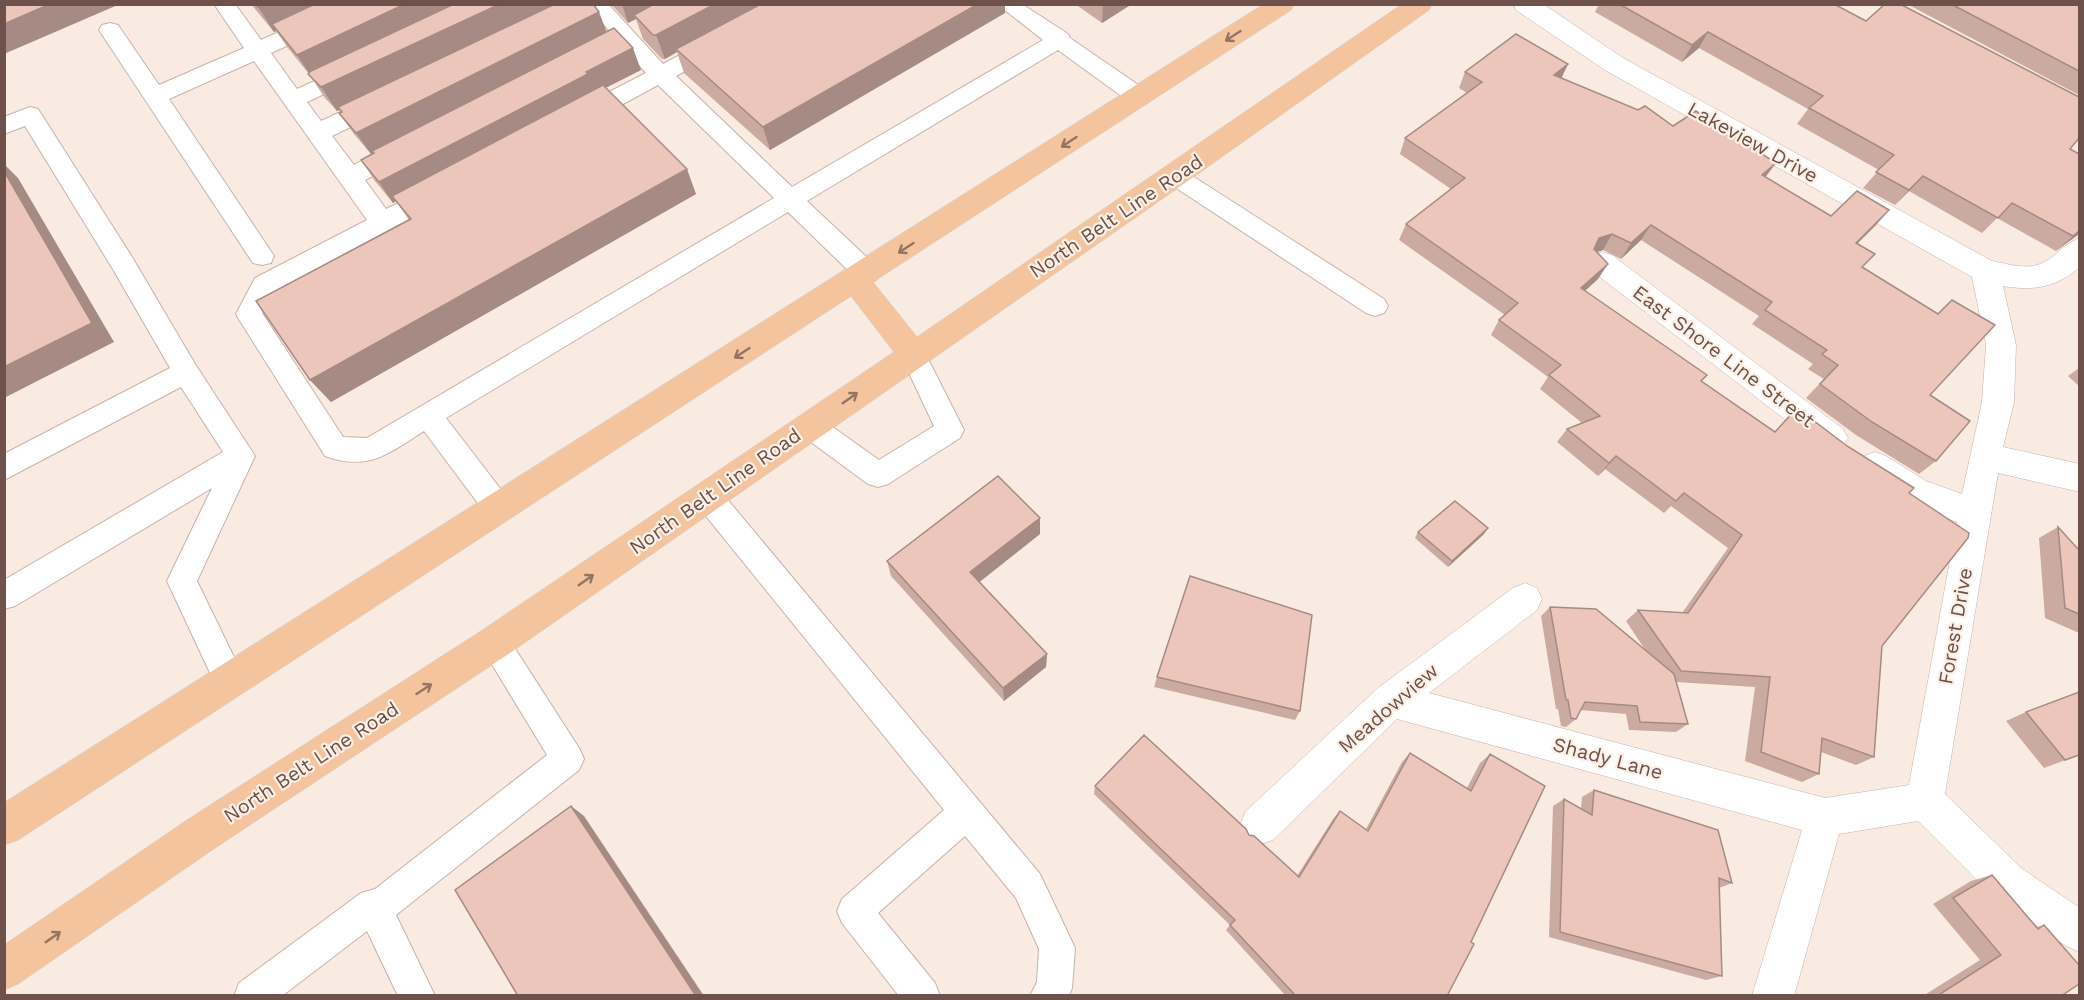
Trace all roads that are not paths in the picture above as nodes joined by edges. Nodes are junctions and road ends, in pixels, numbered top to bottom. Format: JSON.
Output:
{"nodes":[{"id":1,"x":224,"y":4,"type":"edge"},
{"id":2,"x":361,"y":4,"type":"edge"},
{"id":3,"x":1007,"y":4,"type":"edge"},
{"id":4,"x":1282,"y":4,"type":"edge"},
{"id":5,"x":1420,"y":4,"type":"edge"},
{"id":6,"x":1525,"y":4,"type":"edge"},
{"id":7,"x":587,"y":6,"type":"edge"},
{"id":8,"x":646,"y":26,"type":"edge"},
{"id":9,"x":110,"y":30,"type":"dead end"},
{"id":10,"x":741,"y":32,"type":"edge"},
{"id":11,"x":625,"y":37,"type":"junction"},
{"id":12,"x":1060,"y":39,"type":"junction"},
{"id":13,"x":604,"y":48,"type":"edge"},
{"id":14,"x":257,"y":51,"type":"junction"},
{"id":15,"x":367,"y":65,"type":"edge"},
{"id":16,"x":661,"y":75,"type":"junction"},
{"id":17,"x":404,"y":92,"type":"edge"},
{"id":18,"x":155,"y":96,"type":"junction"},
{"id":19,"x":1139,"y":97,"type":"junction"},
{"id":20,"x":293,"y":100,"type":"junction"},
{"id":21,"x":4,"y":126,"type":"edge"},
{"id":22,"x":558,"y":129,"type":"edge"},
{"id":23,"x":317,"y":133,"type":"junction"},
{"id":24,"x":424,"y":140,"type":"edge"},
{"id":25,"x":1176,"y":176,"type":"junction"},
{"id":26,"x":350,"y":178,"type":"junction"},
{"id":27,"x":454,"y":184,"type":"edge"},
{"id":28,"x":790,"y":200,"type":"junction"},
{"id":29,"x":382,"y":222,"type":"junction"},
{"id":30,"x":2079,"y":249,"type":"edge"},
{"id":31,"x":262,"y":256,"type":"dead end"},
{"id":32,"x":1602,"y":263,"type":"edge"},
{"id":33,"x":1985,"y":271,"type":"junction"},
{"id":34,"x":861,"y":277,"type":"junction"},
{"id":35,"x":1375,"y":306,"type":"dead end"},
{"id":36,"x":913,"y":354,"type":"junction"},
{"id":37,"x":186,"y":372,"type":"junction"},
{"id":38,"x":428,"y":415,"type":"junction"},
{"id":39,"x":810,"y":426,"type":"junction"},
{"id":40,"x":241,"y":456,"type":"junction"},
{"id":41,"x":1985,"y":456,"type":"junction"},
{"id":42,"x":4,"y":468,"type":"edge"},
{"id":43,"x":2079,"y":478,"type":"edge"},
{"id":44,"x":707,"y":496,"type":"junction"},
{"id":45,"x":499,"y":509,"type":"junction"},
{"id":46,"x":1975,"y":513,"type":"junction"},
{"id":47,"x":4,"y":596,"type":"edge"},
{"id":48,"x":1525,"y":599,"type":"dead end"},
{"id":49,"x":494,"y":643,"type":"junction"},
{"id":50,"x":229,"y":680,"type":"junction"},
{"id":51,"x":1391,"y":700,"type":"junction"},
{"id":52,"x":1925,"y":801,"type":"junction"},
{"id":53,"x":967,"y":812,"type":"junction"},
{"id":54,"x":1825,"y":817,"type":"junction"},
{"id":55,"x":4,"y":826,"type":"edge"},
{"id":56,"x":1259,"y":826,"type":"dead end"},
{"id":57,"x":375,"y":910,"type":"junction"},
{"id":58,"x":2079,"y":932,"type":"edge"},
{"id":59,"x":4,"y":970,"type":"edge"},
{"id":60,"x":256,"y":994,"type":"edge"},
{"id":61,"x":417,"y":996,"type":"edge"},
{"id":62,"x":922,"y":996,"type":"edge"},
{"id":63,"x":1048,"y":996,"type":"edge"},
{"id":64,"x":1773,"y":996,"type":"edge"}],
"edges":[{"from":1,"to":14,"type":"lane"},
{"from":2,"to":14,"type":"lane"},
{"from":3,"to":12,"type":"lane"},
{"from":4,"to":19,"type":"main road","one_way":true},
{"from":5,"to":25,"type":"main road","name":"North Belt Line Road"},
{"from":6,"to":33,"type":"street","name":"Lakeview Drive"},
{"from":7,"to":11,"type":"lane"},
{"from":8,"to":11,"type":"lane"},
{"from":9,"to":18,"type":"lane"},
{"from":10,"to":16,"type":"lane"},
{"from":11,"to":13,"type":"lane"},
{"from":11,"to":16,"type":"lane"},
{"from":12,"to":19,"type":"lane"},
{"from":12,"to":28,"type":"lane"},
{"from":14,"to":18,"type":"lane"},
{"from":14,"to":20,"type":"lane"},
{"from":15,"to":20,"type":"lane"},
{"from":16,"to":22,"type":"lane"},
{"from":16,"to":28,"type":"lane"},
{"from":17,"to":23,"type":"lane"},
{"from":18,"to":31,"type":"lane"},
{"from":19,"to":34,"type":"main road","one_way":true},
{"from":20,"to":23,"type":"lane"},
{"from":21,"to":37,"type":"lane"},
{"from":23,"to":26,"type":"lane"},
{"from":24,"to":26,"type":"lane"},
{"from":25,"to":35,"type":"lane"},
{"from":25,"to":36,"type":"main road","name":"North Belt Line Road"},
{"from":26,"to":29,"type":"lane"},
{"from":27,"to":29,"type":"lane"},
{"from":28,"to":34,"type":"lane"},
{"from":28,"to":38,"type":"lane"},
{"from":29,"to":38,"type":"lane"},
{"from":30,"to":33,"type":"street"},
{"from":32,"to":46,"type":"street","name":"East Shore Line Street"},
{"from":33,"to":41,"type":"street","name":"Forest Drive"},
{"from":34,"to":36,"type":"main road"},
{"from":34,"to":45,"type":"main road","one_way":true},
{"from":39,"to":36,"type":"main road","name":"North Belt Line Road","one_way":true},
{"from":36,"to":39,"type":"lane"},
{"from":37,"to":40,"type":"lane"},
{"from":37,"to":42,"type":"lane"},
{"from":38,"to":45,"type":"lane"},
{"from":39,"to":44,"type":"main road","name":"North Belt Line Road"},
{"from":40,"to":47,"type":"lane"},
{"from":40,"to":50,"type":"lane"},
{"from":41,"to":43,"type":"street"},
{"from":41,"to":46,"type":"street","name":"Forest Drive"},
{"from":49,"to":44,"type":"main road","name":"North Belt Line Road","one_way":true},
{"from":44,"to":53,"type":"lane"},
{"from":45,"to":50,"type":"main road"},
{"from":46,"to":52,"type":"street","name":"Forest Drive"},
{"from":48,"to":51,"type":"street","name":"Meadowview"},
{"from":49,"to":57,"type":"lane"},
{"from":59,"to":49,"type":"main road","name":"North Belt Line Road","one_way":true},
{"from":50,"to":55,"type":"main road"},
{"from":51,"to":54,"type":"street","name":"Shady Lane"},
{"from":51,"to":56,"type":"street","name":"Meadowview"},
{"from":52,"to":54,"type":"street"},
{"from":52,"to":58,"type":"street"},
{"from":53,"to":62,"type":"lane"},
{"from":53,"to":63,"type":"lane"},
{"from":54,"to":64,"type":"street"},
{"from":57,"to":60,"type":"lane"},
{"from":57,"to":61,"type":"lane"}]}
